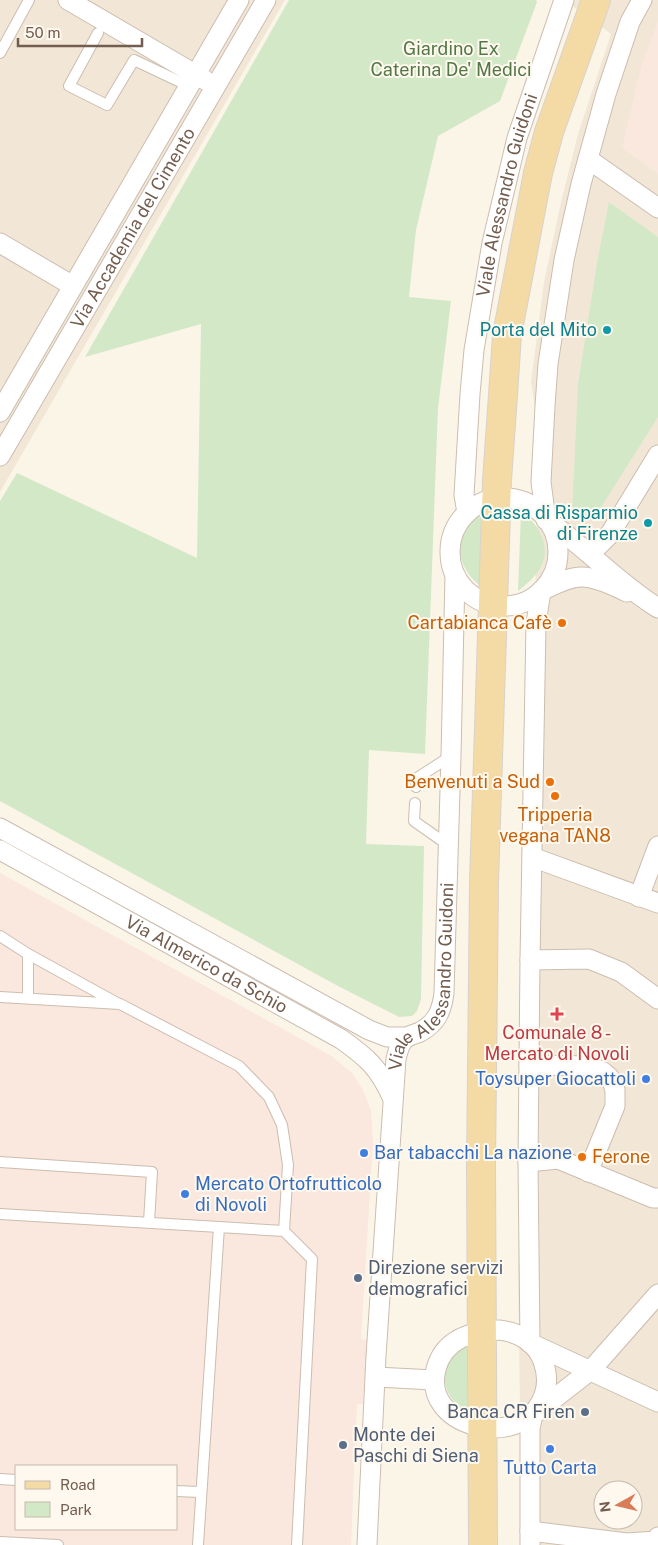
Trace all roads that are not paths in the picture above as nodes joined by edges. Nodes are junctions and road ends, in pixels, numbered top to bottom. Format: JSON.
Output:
{"nodes":[{"id":1,"x":29,"y":0,"type":"edge"},
{"id":2,"x":68,"y":0,"type":"edge"},
{"id":3,"x":239,"y":0,"type":"edge"},
{"id":4,"x":266,"y":0,"type":"edge"},
{"id":5,"x":596,"y":0,"type":"edge"},
{"id":6,"x":613,"y":0,"type":"edge"},
{"id":7,"x":628,"y":0,"type":"edge"},
{"id":8,"x":642,"y":0,"type":"edge"},
{"id":9,"x":561,"y":2,"type":"edge"},
{"id":10,"x":630,"y":22,"type":"junction"},
{"id":11,"x":98,"y":33,"type":"dead end"},
{"id":12,"x":0,"y":53,"type":"edge"},
{"id":13,"x":192,"y":80,"type":"junction"},
{"id":14,"x":216,"y":86,"type":"junction"},
{"id":15,"x":588,"y":159,"type":"junction"},
{"id":16,"x":658,"y":208,"type":"edge"},
{"id":17,"x":0,"y":243,"type":"edge"},
{"id":18,"x":83,"y":291,"type":"junction"},
{"id":19,"x":7,"y":414,"type":"edge"},
{"id":20,"x":658,"y":455,"type":"edge"},
{"id":21,"x":0,"y":456,"type":"edge"},
{"id":22,"x":505,"y":499,"type":"junction"},
{"id":23,"x":467,"y":513,"type":"junction"},
{"id":24,"x":546,"y":520,"type":"junction"},
{"id":25,"x":590,"y":554,"type":"junction"},
{"id":26,"x":455,"y":575,"type":"junction"},
{"id":27,"x":541,"y":590,"type":"junction"},
{"id":28,"x":639,"y":596,"type":"junction"},
{"id":29,"x":502,"y":605,"type":"junction"},
{"id":30,"x":658,"y":608,"type":"edge"},
{"id":31,"x":452,"y":756,"type":"junction"},
{"id":32,"x":416,"y":787,"type":"dead end"},
{"id":33,"x":416,"y":803,"type":"dead end"},
{"id":34,"x":0,"y":828,"type":"edge"},
{"id":35,"x":448,"y":845,"type":"junction"},
{"id":36,"x":658,"y":846,"type":"edge"},
{"id":37,"x":0,"y":850,"type":"edge"},
{"id":38,"x":532,"y":857,"type":"junction"},
{"id":39,"x":639,"y":897,"type":"junction"},
{"id":40,"x":658,"y":903,"type":"edge"},
{"id":41,"x":0,"y":936,"type":"edge"},
{"id":42,"x":28,"y":954,"type":"junction"},
{"id":43,"x":530,"y":960,"type":"junction"},
{"id":44,"x":0,"y":997,"type":"edge"},
{"id":45,"x":28,"y":999,"type":"junction"},
{"id":46,"x":658,"y":1000,"type":"edge"},
{"id":47,"x":120,"y":1004,"type":"junction"},
{"id":48,"x":406,"y":1037,"type":"junction"},
{"id":49,"x":529,"y":1065,"type":"junction"},
{"id":50,"x":394,"y":1099,"type":"junction"},
{"id":51,"x":0,"y":1162,"type":"edge"},
{"id":52,"x":528,"y":1162,"type":"junction"},
{"id":53,"x":588,"y":1172,"type":"junction"},
{"id":54,"x":658,"y":1198,"type":"edge"},
{"id":55,"x":0,"y":1214,"type":"edge"},
{"id":56,"x":149,"y":1222,"type":"junction"},
{"id":57,"x":219,"y":1227,"type":"junction"},
{"id":58,"x":284,"y":1231,"type":"junction"},
{"id":59,"x":658,"y":1280,"type":"edge"},
{"id":60,"x":658,"y":1294,"type":"edge"},
{"id":61,"x":490,"y":1330,"type":"junction"},
{"id":62,"x":530,"y":1343,"type":"junction"},
{"id":63,"x":586,"y":1368,"type":"junction"},
{"id":64,"x":376,"y":1377,"type":"junction"},
{"id":65,"x":434,"y":1380,"type":"junction"},
{"id":66,"x":658,"y":1402,"type":"edge"},
{"id":67,"x":533,"y":1415,"type":"junction"},
{"id":68,"x":492,"y":1427,"type":"junction"},
{"id":69,"x":0,"y":1479,"type":"edge"},
{"id":70,"x":15,"y":1480,"type":"edge"},
{"id":71,"x":178,"y":1491,"type":"edge"},
{"id":72,"x":200,"y":1492,"type":"junction"},
{"id":73,"x":658,"y":1537,"type":"edge"},
{"id":74,"x":530,"y":1538,"type":"edge"},
{"id":75,"x":0,"y":1542,"type":"edge"},
{"id":76,"x":58,"y":1545,"type":"edge"},
{"id":77,"x":198,"y":1545,"type":"edge"},
{"id":78,"x":297,"y":1545,"type":"edge"},
{"id":79,"x":367,"y":1545,"type":"edge"},
{"id":80,"x":483,"y":1545,"type":"edge"},
{"id":81,"x":500,"y":1545,"type":"edge"}],
"edges":[{"from":1,"to":12,"type":"lane"},
{"from":2,"to":13,"type":"street"},
{"from":3,"to":13,"type":"street","name":"Via Accademia del Cimento"},
{"from":4,"to":14,"type":"street","name":"Via Accademia del Cimento"},
{"from":5,"to":22,"type":"main road","name":"Viale Alessandro Guidoni"},
{"from":6,"to":22,"type":"main road","name":"Viale Alessandro Guidoni"},
{"from":7,"to":10,"type":"street"},
{"from":8,"to":10,"type":"street"},
{"from":9,"to":23,"type":"street","name":"Viale Alessandro Guidoni"},
{"from":10,"to":15,"type":"street"},
{"from":11,"to":13,"type":"lane"},
{"from":13,"to":14,"type":"street"},
{"from":13,"to":18,"type":"street","name":"Via Accademia del Cimento"},
{"from":14,"to":18,"type":"street","name":"Via Accademia del Cimento"},
{"from":15,"to":16,"type":"street"},
{"from":15,"to":24,"type":"street"},
{"from":17,"to":18,"type":"street"},
{"from":18,"to":19,"type":"street","name":"Via Accademia del Cimento"},
{"from":19,"to":21,"type":"street","name":"Via Accademia del Cimento"},
{"from":20,"to":25,"type":"street"},
{"from":22,"to":23,"type":"street","name":"Viale Alessandro Guidoni"},
{"from":22,"to":24,"type":"street"},
{"from":22,"to":29,"type":"main road","name":"Viale Alessandro Guidoni"},
{"from":23,"to":26,"type":"street","name":"Viale Alessandro Guidoni"},
{"from":24,"to":25,"type":"street"},
{"from":24,"to":27,"type":"street"},
{"from":25,"to":28,"type":"street"},
{"from":26,"to":29,"type":"street"},
{"from":26,"to":31,"type":"street","name":"Viale Alessandro Guidoni"},
{"from":27,"to":28,"type":"street"},
{"from":27,"to":29,"type":"street"},
{"from":27,"to":38,"type":"street"},
{"from":28,"to":30,"type":"street"},
{"from":29,"to":61,"type":"main road","name":"Viale Alessandro Guidoni"},
{"from":31,"to":32,"type":"lane"},
{"from":31,"to":35,"type":"street","name":"Viale Alessandro Guidoni"},
{"from":33,"to":35,"type":"lane"},
{"from":34,"to":48,"type":"street","name":"Via Almerico da Schio"},
{"from":35,"to":48,"type":"street","name":"Viale Alessandro Guidoni"},
{"from":36,"to":39,"type":"street"},
{"from":37,"to":50,"type":"street","name":"Via Almerico da Schio"},
{"from":38,"to":39,"type":"street"},
{"from":38,"to":43,"type":"street"},
{"from":39,"to":40,"type":"street"},
{"from":41,"to":42,"type":"lane"},
{"from":42,"to":45,"type":"lane"},
{"from":42,"to":47,"type":"lane"},
{"from":43,"to":46,"type":"street"},
{"from":43,"to":49,"type":"street"},
{"from":44,"to":45,"type":"lane"},
{"from":45,"to":47,"type":"lane"},
{"from":47,"to":58,"type":"lane"},
{"from":48,"to":50,"type":"street","name":"Viale Alessandro Guidoni"},
{"from":49,"to":52,"type":"street"},
{"from":49,"to":53,"type":"street"},
{"from":50,"to":64,"type":"street","name":"Viale Alessandro Guidoni"},
{"from":51,"to":56,"type":"lane"},
{"from":52,"to":53,"type":"street"},
{"from":52,"to":62,"type":"street"},
{"from":53,"to":54,"type":"street"},
{"from":55,"to":56,"type":"lane"},
{"from":56,"to":57,"type":"lane"},
{"from":57,"to":58,"type":"lane"},
{"from":57,"to":72,"type":"lane"},
{"from":58,"to":78,"type":"lane"},
{"from":59,"to":63,"type":"street"},
{"from":60,"to":63,"type":"street"},
{"from":61,"to":62,"type":"street"},
{"from":61,"to":65,"type":"street"},
{"from":61,"to":68,"type":"main road","name":"Viale Alessandro Guidoni"},
{"from":62,"to":63,"type":"street"},
{"from":62,"to":67,"type":"street"},
{"from":63,"to":66,"type":"street"},
{"from":63,"to":67,"type":"street"},
{"from":64,"to":65,"type":"street"},
{"from":64,"to":79,"type":"street","name":"Viale Alessandro Guidoni"},
{"from":65,"to":68,"type":"street"},
{"from":67,"to":68,"type":"street"},
{"from":67,"to":74,"type":"street"},
{"from":68,"to":80,"type":"main road","name":"Viale Alessandro Guidoni"},
{"from":68,"to":81,"type":"main road","name":"Viale Alessandro Guidoni"},
{"from":69,"to":70,"type":"lane"},
{"from":71,"to":72,"type":"lane"},
{"from":72,"to":77,"type":"lane"},
{"from":73,"to":74,"type":"street"},
{"from":75,"to":76,"type":"lane"}]}
